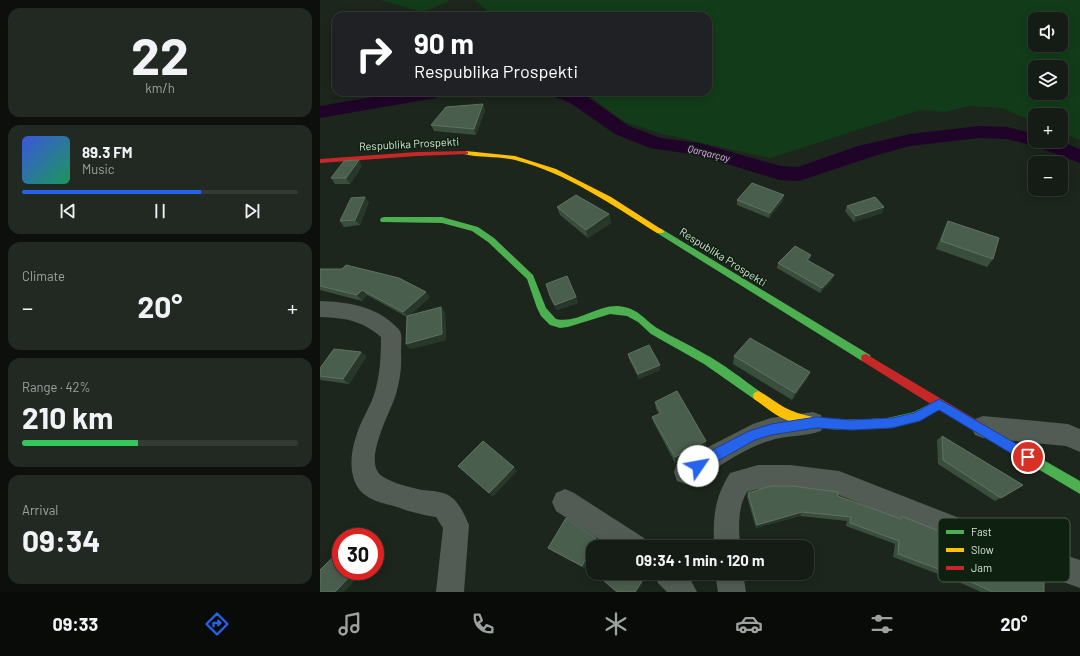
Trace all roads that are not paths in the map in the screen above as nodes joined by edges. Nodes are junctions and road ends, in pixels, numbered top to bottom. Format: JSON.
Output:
{"nodes":[{"id":1,"x":320,"y":161,"type":"edge"},
{"id":2,"x":384,"y":220,"type":"dead end"},
{"id":3,"x":320,"y":309,"type":"edge"},
{"id":4,"x":939,"y":404,"type":"junction"},
{"id":5,"x":816,"y":423,"type":"junction"},
{"id":6,"x":976,"y":426,"type":"junction"},
{"id":7,"x":1080,"y":441,"type":"edge"},
{"id":8,"x":686,"y":472,"type":"dead end"},
{"id":9,"x":1080,"y":488,"type":"edge"},
{"id":10,"x":565,"y":502,"type":"dead end"},
{"id":11,"x":938,"y":522,"type":"edge"},
{"id":12,"x":624,"y":540,"type":"edge"},
{"id":13,"x":727,"y":540,"type":"edge"},
{"id":14,"x":1070,"y":571,"type":"edge"},
{"id":15,"x":1080,"y":574,"type":"edge"},
{"id":16,"x":675,"y":580,"type":"edge"},
{"id":17,"x":730,"y":580,"type":"edge"},
{"id":18,"x":450,"y":592,"type":"edge"},
{"id":19,"x":683,"y":592,"type":"edge"},
{"id":20,"x":732,"y":592,"type":"edge"}],
"edges":[{"from":1,"to":4,"type":"main road","name":"Respublika Prospekti"},
{"from":2,"to":5,"type":"main road"},
{"from":3,"to":18,"type":"street"},
{"from":4,"to":5,"type":"main road"},
{"from":4,"to":6,"type":"main road","name":"Respublika Prospekti"},
{"from":5,"to":8,"type":"street"},
{"from":6,"to":7,"type":"street"},
{"from":6,"to":9,"type":"main road","name":"Respublika Prospekti"},
{"from":10,"to":12,"type":"street"},
{"from":11,"to":13,"type":"street"},
{"from":14,"to":15,"type":"street"},
{"from":16,"to":19,"type":"street"},
{"from":17,"to":20,"type":"street"}]}
